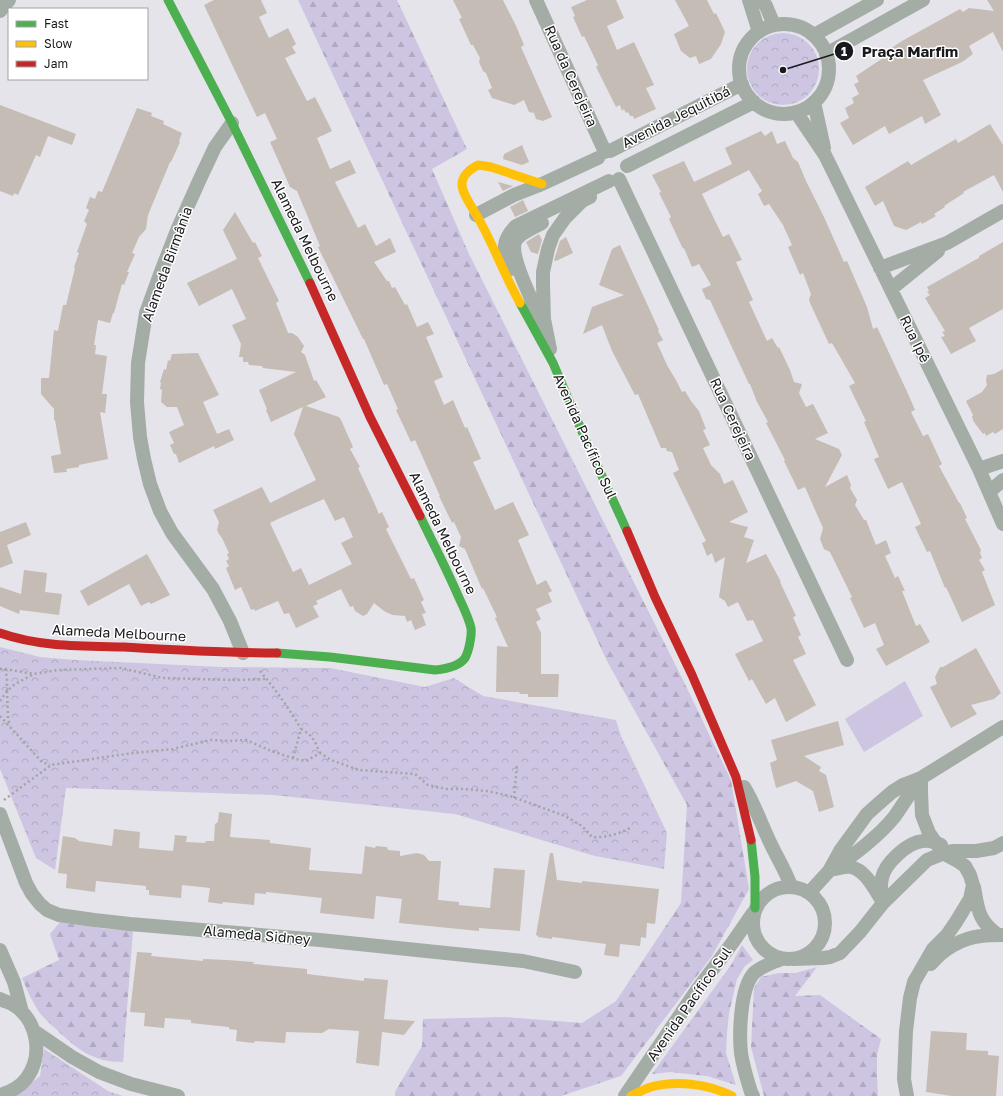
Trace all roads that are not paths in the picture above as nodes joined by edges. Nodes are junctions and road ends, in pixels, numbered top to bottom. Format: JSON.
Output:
{"nodes":[{"id":1,"x":10,"y":0,"type":"edge"},
{"id":2,"x":168,"y":0,"type":"edge"},
{"id":3,"x":536,"y":0,"type":"edge"},
{"id":4,"x":749,"y":0,"type":"edge"},
{"id":5,"x":762,"y":0,"type":"edge"},
{"id":6,"x":877,"y":0,"type":"edge"},
{"id":7,"x":923,"y":0,"type":"edge"},
{"id":8,"x":0,"y":11,"type":"edge"},
{"id":9,"x":774,"y":25,"type":"junction"},
{"id":10,"x":759,"y":32,"type":"junction"},
{"id":11,"x":814,"y":35,"type":"junction"},
{"id":12,"x":826,"y":54,"type":"junction"},
{"id":13,"x":742,"y":84,"type":"junction"},
{"id":14,"x":754,"y":102,"type":"junction"},
{"id":15,"x":814,"y":102,"type":"junction"},
{"id":16,"x":796,"y":112,"type":"junction"},
{"id":17,"x":232,"y":123,"type":"junction"},
{"id":18,"x":825,"y":155,"type":"junction"},
{"id":19,"x":603,"y":157,"type":"junction"},
{"id":20,"x":627,"y":166,"type":"junction"},
{"id":21,"x":614,"y":180,"type":"junction"},
{"id":22,"x":542,"y":184,"type":"junction"},
{"id":23,"x":582,"y":201,"type":"junction"},
{"id":24,"x":1003,"y":211,"type":"edge"},
{"id":25,"x":479,"y":219,"type":"junction"},
{"id":26,"x":947,"y":243,"type":"junction"},
{"id":27,"x":880,"y":268,"type":"junction"},
{"id":28,"x":891,"y":289,"type":"junction"},
{"id":29,"x":553,"y":363,"type":"junction"},
{"id":30,"x":1003,"y":461,"type":"edge"},
{"id":31,"x":979,"y":469,"type":"junction"},
{"id":32,"x":1003,"y":480,"type":"edge"},
{"id":33,"x":989,"y":492,"type":"junction"},
{"id":34,"x":1003,"y":524,"type":"edge"},
{"id":35,"x":0,"y":633,"type":"edge"},
{"id":36,"x":245,"y":653,"type":"junction"},
{"id":37,"x":847,"y":660,"type":"dead end"},
{"id":38,"x":1003,"y":727,"type":"edge"},
{"id":39,"x":1003,"y":740,"type":"edge"},
{"id":40,"x":971,"y":747,"type":"junction"},
{"id":41,"x":736,"y":777,"type":"junction"},
{"id":42,"x":921,"y":778,"type":"junction"},
{"id":43,"x":0,"y":814,"type":"edge"},
{"id":44,"x":1003,"y":844,"type":"edge"},
{"id":45,"x":944,"y":849,"type":"junction"},
{"id":46,"x":829,"y":871,"type":"junction"},
{"id":47,"x":973,"y":884,"type":"junction"},
{"id":48,"x":791,"y":886,"type":"junction"},
{"id":49,"x":809,"y":893,"type":"junction"},
{"id":50,"x":883,"y":903,"type":"junction"},
{"id":51,"x":754,"y":910,"type":"junction"},
{"id":52,"x":1000,"y":935,"type":"edge"},
{"id":53,"x":0,"y":950,"type":"edge"},
{"id":54,"x":787,"y":959,"type":"junction"},
{"id":55,"x":575,"y":972,"type":"dead end"},
{"id":56,"x":914,"y":982,"type":"junction"},
{"id":57,"x":0,"y":999,"type":"edge"},
{"id":58,"x":22,"y":1012,"type":"junction"},
{"id":59,"x":34,"y":1031,"type":"junction"},
{"id":60,"x":0,"y":1096,"type":"edge"},
{"id":61,"x":178,"y":1096,"type":"edge"},
{"id":62,"x":625,"y":1096,"type":"edge"},
{"id":63,"x":631,"y":1096,"type":"edge"},
{"id":64,"x":732,"y":1096,"type":"edge"},
{"id":65,"x":753,"y":1096,"type":"edge"},
{"id":66,"x":907,"y":1096,"type":"edge"}],
"edges":[{"from":1,"to":8,"type":"street"},
{"from":2,"to":17,"type":"street","name":"Alameda Melbourne"},
{"from":3,"to":19,"type":"street","name":"Rua da Cerejeira"},
{"from":4,"to":10,"type":"street"},
{"from":5,"to":9,"type":"street"},
{"from":6,"to":11,"type":"street"},
{"from":7,"to":12,"type":"street"},
{"from":9,"to":10,"type":"street"},
{"from":9,"to":11,"type":"street"},
{"from":10,"to":13,"type":"street"},
{"from":11,"to":12,"type":"street"},
{"from":12,"to":15,"type":"street"},
{"from":13,"to":14,"type":"street"},
{"from":13,"to":19,"type":"street","name":"Avenida Jequitibá"},
{"from":14,"to":16,"type":"street"},
{"from":14,"to":20,"type":"street","name":"Avenida Jequitibá"},
{"from":15,"to":16,"type":"street"},
{"from":15,"to":18,"type":"street","name":"Rua Ipê"},
{"from":16,"to":18,"type":"street","name":"Rua Ipê"},
{"from":17,"to":36,"type":"street","name":"Alameda Birmânia"},
{"from":17,"to":36,"type":"street","name":"Alameda Melbourne"},
{"from":18,"to":27,"type":"street","name":"Rua Ipê"},
{"from":19,"to":20,"type":"street"},
{"from":19,"to":21,"type":"street"},
{"from":19,"to":22,"type":"street","name":"Avenida Jequitibá"},
{"from":19,"to":25,"type":"street","name":"Avenida Jequitibá"},
{"from":20,"to":21,"type":"street"},
{"from":21,"to":23,"type":"street"},
{"from":21,"to":29,"type":"street"},
{"from":21,"to":37,"type":"street","name":"Rua Cerejeira"},
{"from":22,"to":25,"type":"street","name":"Avenida Jequitibá"},
{"from":22,"to":25,"type":"street","name":"Avenida Pacífico Sul"},
{"from":23,"to":29,"type":"street"},
{"from":23,"to":29,"type":"street"},
{"from":24,"to":26,"type":"street"},
{"from":25,"to":29,"type":"street","name":"Avenida Pacífico Sul"},
{"from":26,"to":27,"type":"street"},
{"from":26,"to":28,"type":"street"},
{"from":27,"to":28,"type":"street","name":"Rua Ipê"},
{"from":28,"to":31,"type":"street","name":"Rua Ipê"},
{"from":29,"to":41,"type":"street","name":"Avenida Pacífico Sul"},
{"from":30,"to":31,"type":"street"},
{"from":31,"to":33,"type":"street","name":"Rua Ipê"},
{"from":32,"to":33,"type":"street"},
{"from":33,"to":34,"type":"street","name":"Rua Ipê"},
{"from":35,"to":36,"type":"street","name":"Alameda Melbourne"},
{"from":38,"to":40,"type":"street"},
{"from":39,"to":40,"type":"street"},
{"from":40,"to":42,"type":"street"},
{"from":41,"to":48,"type":"street","name":"Avenida Pacífico Sul"},
{"from":41,"to":51,"type":"street","name":"Avenida Pacífico Sul"},
{"from":42,"to":45,"type":"street"},
{"from":42,"to":46,"type":"street"},
{"from":42,"to":46,"type":"street"},
{"from":43,"to":55,"type":"street","name":"Alameda Sidney"},
{"from":44,"to":45,"type":"street"},
{"from":45,"to":47,"type":"street"},
{"from":45,"to":50,"type":"street"},
{"from":45,"to":50,"type":"street"},
{"from":46,"to":49,"type":"street"},
{"from":46,"to":50,"type":"street"},
{"from":47,"to":52,"type":"street"},
{"from":47,"to":56,"type":"street"},
{"from":48,"to":49,"type":"street"},
{"from":48,"to":51,"type":"street"},
{"from":49,"to":54,"type":"street"},
{"from":50,"to":54,"type":"street"},
{"from":51,"to":54,"type":"street"},
{"from":51,"to":62,"type":"street","name":"Avenida Pacífico Sul"},
{"from":52,"to":56,"type":"street"},
{"from":53,"to":58,"type":"street"},
{"from":54,"to":65,"type":"street"},
{"from":56,"to":66,"type":"street"},
{"from":57,"to":58,"type":"street"},
{"from":58,"to":59,"type":"street"},
{"from":59,"to":60,"type":"street"},
{"from":59,"to":61,"type":"street"},
{"from":63,"to":64,"type":"street"}]}
